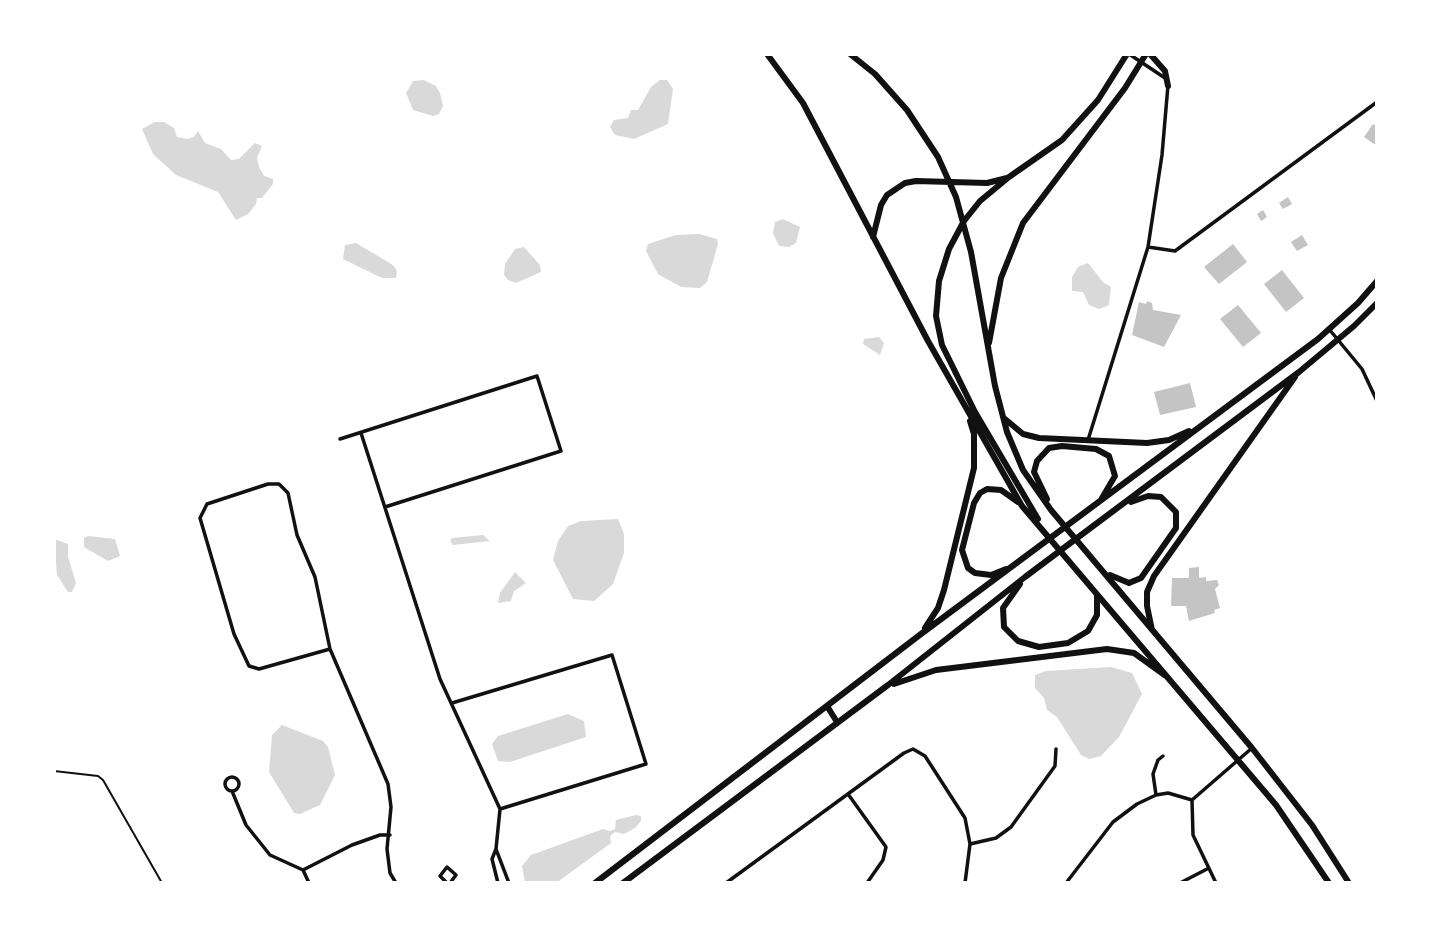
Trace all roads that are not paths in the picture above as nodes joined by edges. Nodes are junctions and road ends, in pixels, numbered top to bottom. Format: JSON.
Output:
{"nodes":[{"id":1,"x":769,"y":54,"type":"edge"},
{"id":2,"x":850,"y":54,"type":"edge"},
{"id":3,"x":1128,"y":54,"type":"edge"},
{"id":4,"x":1146,"y":56,"type":"edge"},
{"id":5,"x":1168,"y":86,"type":"joint"},
{"id":6,"x":1377,"y":102,"type":"edge"},
{"id":7,"x":1009,"y":177,"type":"junction"},
{"id":8,"x":949,"y":182,"type":"junction"},
{"id":9,"x":964,"y":221,"type":"junction"},
{"id":10,"x":873,"y":237,"type":"junction"},
{"id":11,"x":1148,"y":247,"type":"junction"},
{"id":12,"x":1377,"y":281,"type":"edge"},
{"id":13,"x":1377,"y":303,"type":"edge"},
{"id":14,"x":1329,"y":329,"type":"junction"},
{"id":15,"x":1337,"y":341,"type":"junction"},
{"id":16,"x":989,"y":349,"type":"junction"},
{"id":17,"x":1299,"y":372,"type":"junction"},
{"id":18,"x":1377,"y":401,"type":"edge"},
{"id":19,"x":966,"y":409,"type":"junction"},
{"id":20,"x":1003,"y":418,"type":"junction"},
{"id":21,"x":1200,"y":426,"type":"junction"},
{"id":22,"x":361,"y":433,"type":"junction"},
{"id":23,"x":340,"y":439,"type":"dead end"},
{"id":24,"x":1088,"y":440,"type":"junction"},
{"id":25,"x":1126,"y":503,"type":"junction"},
{"id":26,"x":1022,"y":506,"type":"junction"},
{"id":27,"x":1096,"y":506,"type":"junction"},
{"id":28,"x":384,"y":508,"type":"junction"},
{"id":29,"x":1051,"y":510,"type":"junction"},
{"id":30,"x":1057,"y":550,"type":"junction"},
{"id":31,"x":1018,"y":564,"type":"junction"},
{"id":32,"x":1104,"y":571,"type":"junction"},
{"id":33,"x":1025,"y":577,"type":"junction"},
{"id":34,"x":1096,"y":593,"type":"junction"},
{"id":35,"x":1152,"y":632,"type":"junction"},
{"id":36,"x":921,"y":634,"type":"junction"},
{"id":37,"x":330,"y":649,"type":"junction"},
{"id":38,"x":1170,"y":677,"type":"junction"},
{"id":39,"x":888,"y":685,"type":"junction"},
{"id":40,"x":452,"y":703,"type":"junction"},
{"id":41,"x":827,"y":706,"type":"junction"},
{"id":42,"x":837,"y":722,"type":"junction"},
{"id":43,"x":1252,"y":748,"type":"junction"},
{"id":44,"x":1056,"y":749,"type":"dead end"},
{"id":45,"x":1163,"y":756,"type":"dead end"},
{"id":46,"x":1239,"y":760,"type":"junction"},
{"id":47,"x":54,"y":771,"type":"edge"},
{"id":48,"x":232,"y":791,"type":"junction"},
{"id":49,"x":848,"y":794,"type":"junction"},
{"id":50,"x":1156,"y":795,"type":"junction"},
{"id":51,"x":1192,"y":800,"type":"junction"},
{"id":52,"x":500,"y":809,"type":"junction"},
{"id":53,"x":390,"y":835,"type":"junction"},
{"id":54,"x":970,"y":844,"type":"junction"},
{"id":55,"x":496,"y":849,"type":"junction"},
{"id":56,"x":1209,"y":869,"type":"junction"},
{"id":57,"x":303,"y":870,"type":"junction"},
{"id":58,"x":162,"y":883,"type":"edge"},
{"id":59,"x":309,"y":883,"type":"edge"},
{"id":60,"x":396,"y":883,"type":"edge"},
{"id":61,"x":498,"y":883,"type":"edge"},
{"id":62,"x":509,"y":883,"type":"edge"},
{"id":63,"x":595,"y":883,"type":"edge"},
{"id":64,"x":623,"y":883,"type":"edge"},
{"id":65,"x":726,"y":883,"type":"edge"},
{"id":66,"x":867,"y":883,"type":"edge"},
{"id":67,"x":965,"y":883,"type":"edge"},
{"id":68,"x":1066,"y":883,"type":"edge"},
{"id":69,"x":1180,"y":883,"type":"edge"},
{"id":70,"x":1216,"y":883,"type":"edge"},
{"id":71,"x":1329,"y":883,"type":"edge"},
{"id":72,"x":1349,"y":883,"type":"edge"}],
"edges":[{"from":1,"to":10,"type":"main road"},
{"from":2,"to":8,"type":"main road"},
{"from":3,"to":4,"type":"street"},
{"from":3,"to":7,"type":"main road"},
{"from":4,"to":5,"type":"main road"},
{"from":4,"to":16,"type":"main road"},
{"from":5,"to":11,"type":"street"},
{"from":6,"to":11,"type":"street"},
{"from":7,"to":8,"type":"main road"},
{"from":7,"to":9,"type":"main road"},
{"from":8,"to":9,"type":"main road"},
{"from":8,"to":10,"type":"main road"},
{"from":9,"to":16,"type":"main road"},
{"from":9,"to":30,"type":"main road"},
{"from":10,"to":19,"type":"main road"},
{"from":11,"to":24,"type":"street"},
{"from":12,"to":14,"type":"main road"},
{"from":13,"to":15,"type":"main road"},
{"from":14,"to":15,"type":"street"},
{"from":14,"to":21,"type":"main road"},
{"from":15,"to":17,"type":"main road"},
{"from":15,"to":18,"type":"street"},
{"from":16,"to":20,"type":"main road"},
{"from":17,"to":25,"type":"main road"},
{"from":17,"to":35,"type":"main road"},
{"from":19,"to":26,"type":"main road"},
{"from":19,"to":36,"type":"main road"},
{"from":20,"to":24,"type":"main road"},
{"from":20,"to":29,"type":"main road"},
{"from":21,"to":24,"type":"main road"},
{"from":21,"to":27,"type":"main road"},
{"from":22,"to":23,"type":"street"},
{"from":22,"to":28,"type":"street"},
{"from":22,"to":28,"type":"street"},
{"from":25,"to":32,"type":"main road"},
{"from":25,"to":33,"type":"main road"},
{"from":26,"to":30,"type":"main road"},
{"from":26,"to":31,"type":"main road"},
{"from":27,"to":29,"type":"main road"},
{"from":27,"to":31,"type":"main road"},
{"from":28,"to":40,"type":"street"},
{"from":29,"to":32,"type":"main road"},
{"from":30,"to":34,"type":"main road"},
{"from":31,"to":36,"type":"main road"},
{"from":32,"to":35,"type":"main road"},
{"from":33,"to":34,"type":"main road"},
{"from":33,"to":39,"type":"main road"},
{"from":34,"to":38,"type":"main road"},
{"from":35,"to":43,"type":"main road"},
{"from":36,"to":41,"type":"main road"},
{"from":37,"to":37,"type":"street"},
{"from":37,"to":53,"type":"street"},
{"from":38,"to":39,"type":"main road"},
{"from":38,"to":46,"type":"main road"},
{"from":39,"to":42,"type":"main road"},
{"from":40,"to":52,"type":"street"},
{"from":40,"to":52,"type":"street"},
{"from":41,"to":42,"type":"main road"},
{"from":41,"to":63,"type":"main road"},
{"from":42,"to":64,"type":"main road"},
{"from":43,"to":46,"type":"street"},
{"from":43,"to":72,"type":"main road"},
{"from":44,"to":54,"type":"street"},
{"from":45,"to":50,"type":"street"},
{"from":46,"to":51,"type":"street"},
{"from":46,"to":71,"type":"main road"},
{"from":47,"to":58,"type":"lane"},
{"from":48,"to":48,"type":"street"},
{"from":48,"to":57,"type":"street"},
{"from":49,"to":54,"type":"street"},
{"from":49,"to":65,"type":"street"},
{"from":49,"to":66,"type":"street"},
{"from":50,"to":51,"type":"street"},
{"from":50,"to":68,"type":"street"},
{"from":51,"to":56,"type":"street"},
{"from":52,"to":55,"type":"street"},
{"from":53,"to":57,"type":"street"},
{"from":53,"to":60,"type":"street"},
{"from":54,"to":67,"type":"street"},
{"from":55,"to":61,"type":"street"},
{"from":55,"to":62,"type":"street"},
{"from":56,"to":69,"type":"street"},
{"from":56,"to":70,"type":"street"},
{"from":57,"to":59,"type":"street"}]}
